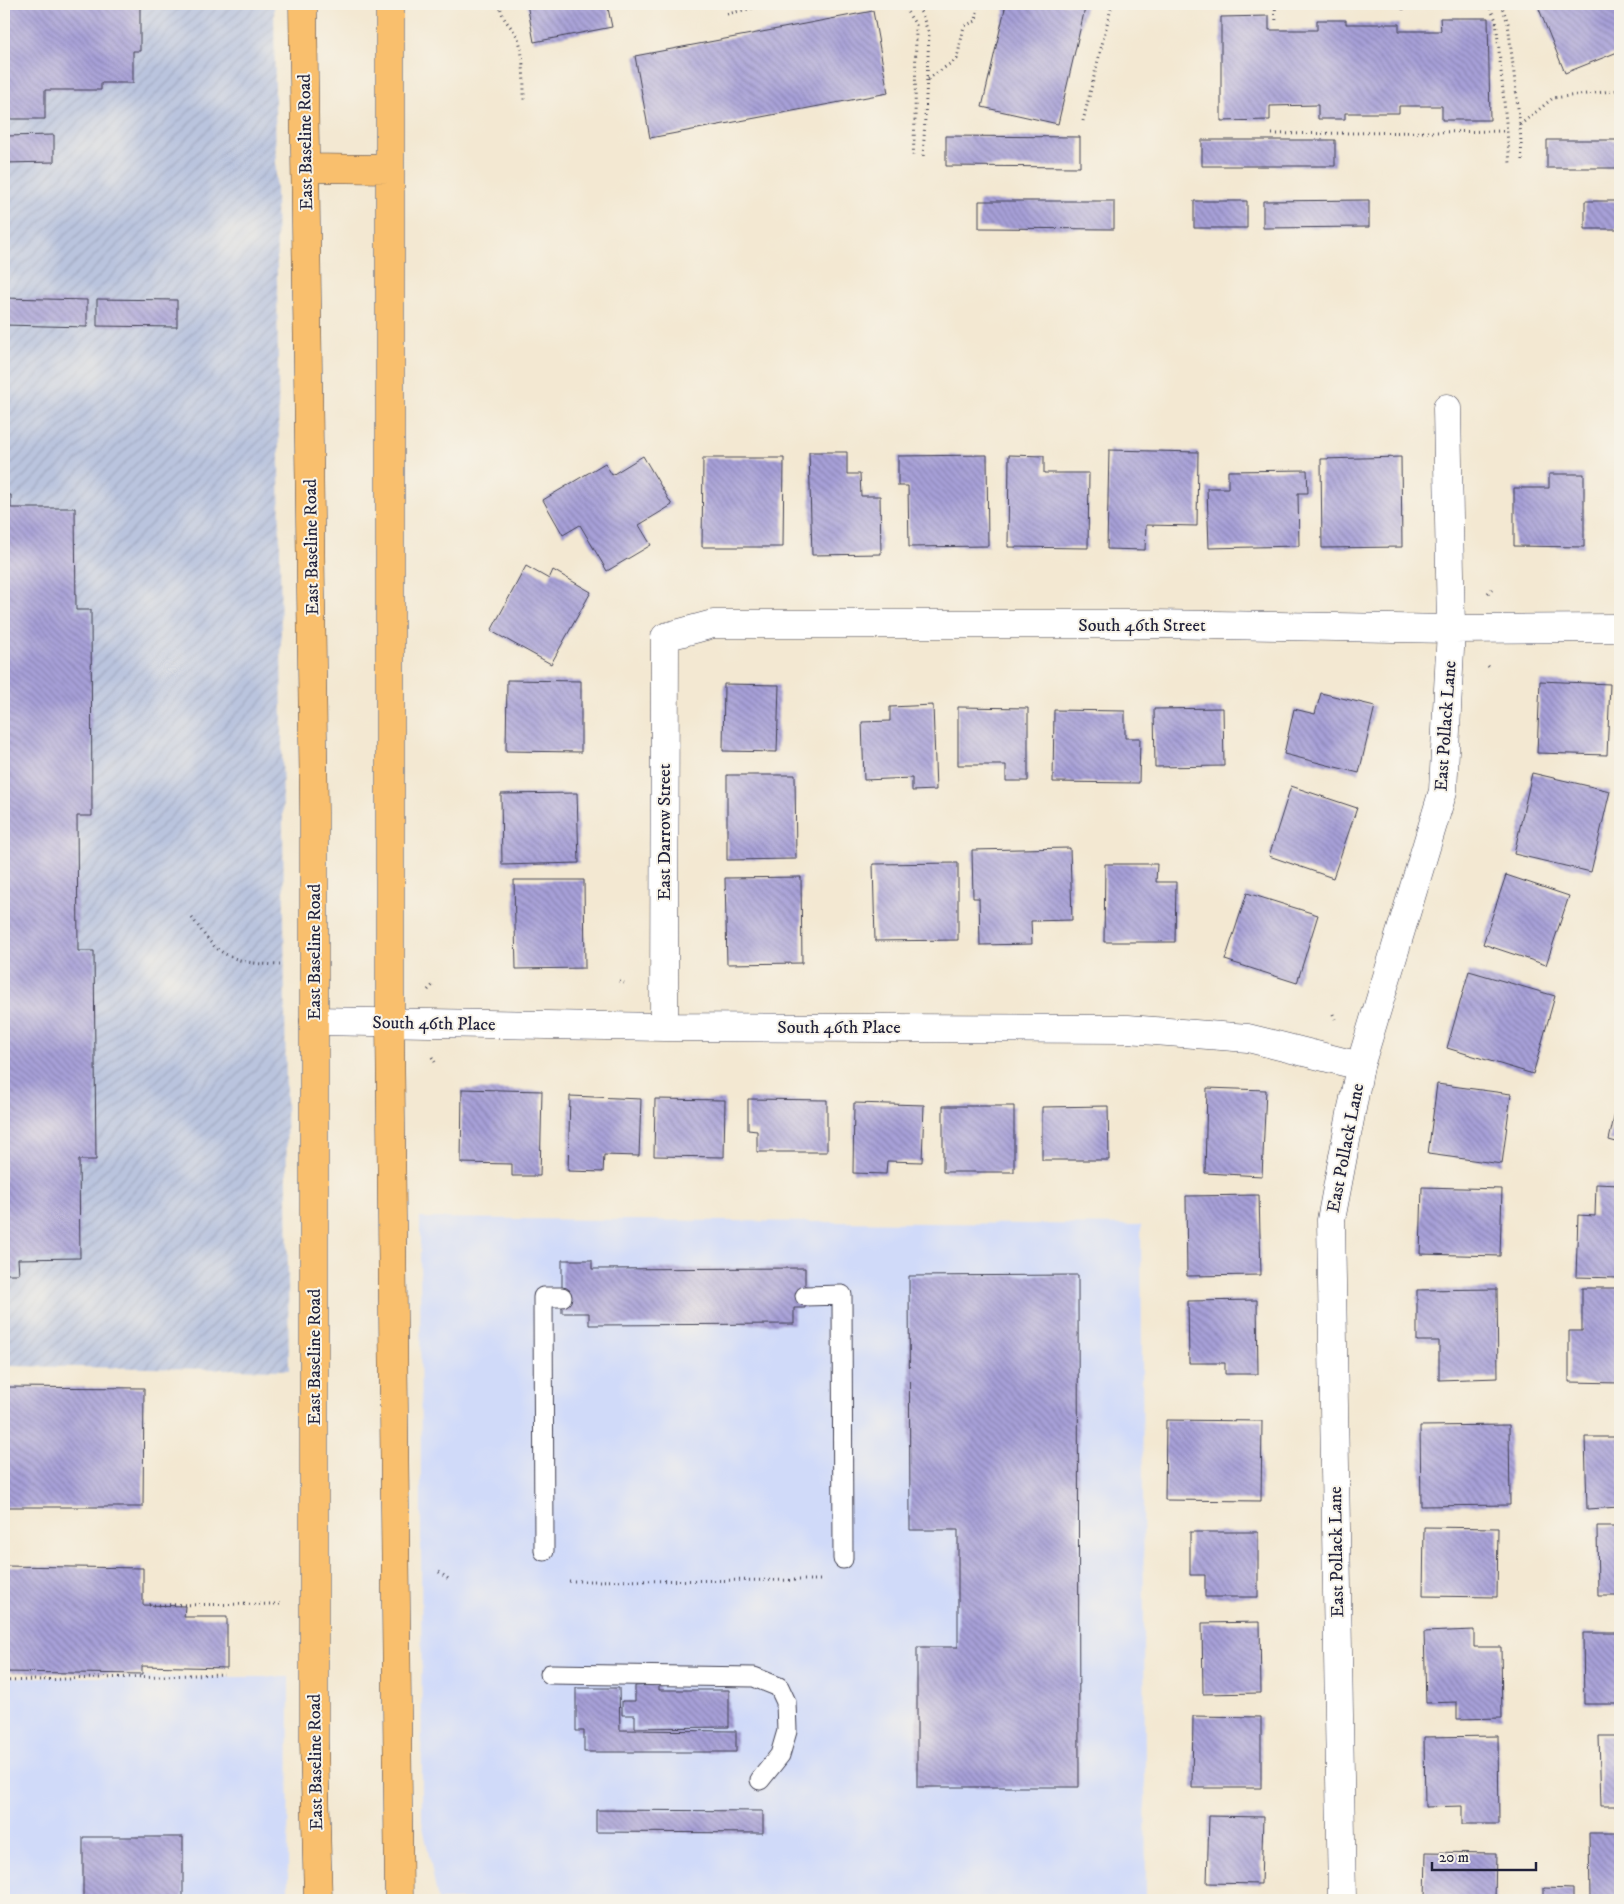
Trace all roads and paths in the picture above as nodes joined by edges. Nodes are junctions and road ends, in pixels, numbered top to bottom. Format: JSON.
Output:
{"nodes":[{"id":1,"x":303,"y":4,"type":"edge"},
{"id":2,"x":390,"y":4,"type":"edge"},
{"id":3,"x":500,"y":4,"type":"edge"},
{"id":4,"x":770,"y":4,"type":"edge"},
{"id":5,"x":902,"y":4,"type":"edge"},
{"id":6,"x":914,"y":4,"type":"edge"},
{"id":7,"x":978,"y":4,"type":"edge"},
{"id":8,"x":1112,"y":4,"type":"edge"},
{"id":9,"x":1275,"y":4,"type":"edge"},
{"id":10,"x":1403,"y":4,"type":"edge"},
{"id":11,"x":1488,"y":4,"type":"edge"},
{"id":12,"x":1500,"y":4,"type":"edge"},
{"id":13,"x":726,"y":14,"type":"dead end"},
{"id":14,"x":1403,"y":14,"type":"dead end"},
{"id":15,"x":1276,"y":23,"type":"dead end"},
{"id":16,"x":927,"y":79,"type":"junction"},
{"id":17,"x":1620,"y":90,"type":"edge"},
{"id":18,"x":524,"y":101,"type":"dead end"},
{"id":19,"x":1083,"y":121,"type":"dead end"},
{"id":20,"x":1520,"y":126,"type":"junction"},
{"id":21,"x":1508,"y":131,"type":"junction"},
{"id":22,"x":1272,"y":134,"type":"dead end"},
{"id":23,"x":913,"y":158,"type":"dead end"},
{"id":24,"x":923,"y":159,"type":"dead end"},
{"id":25,"x":1522,"y":160,"type":"dead end"},
{"id":26,"x":1510,"y":163,"type":"dead end"},
{"id":27,"x":306,"y":168,"type":"junction"},
{"id":28,"x":390,"y":169,"type":"junction"},
{"id":29,"x":1447,"y":408,"type":"dead end"},
{"id":30,"x":1492,"y":589,"type":"dead end"},
{"id":31,"x":1488,"y":594,"type":"dead end"},
{"id":32,"x":1620,"y":628,"type":"edge"},
{"id":33,"x":1451,"y":629,"type":"junction"},
{"id":34,"x":665,"y":637,"type":"joint"},
{"id":35,"x":192,"y":918,"type":"dead end"},
{"id":36,"x":280,"y":965,"type":"dead end"},
{"id":37,"x":619,"y":981,"type":"dead end"},
{"id":38,"x":435,"y":983,"type":"dead end"},
{"id":39,"x":624,"y":983,"type":"dead end"},
{"id":40,"x":428,"y":990,"type":"dead end"},
{"id":41,"x":1333,"y":1014,"type":"dead end"},
{"id":42,"x":1335,"y":1019,"type":"dead end"},
{"id":43,"x":314,"y":1021,"type":"junction"},
{"id":44,"x":390,"y":1022,"type":"junction"},
{"id":45,"x":664,"y":1026,"type":"junction"},
{"id":46,"x":432,"y":1057,"type":"dead end"},
{"id":47,"x":435,"y":1062,"type":"dead end"},
{"id":48,"x":1360,"y":1066,"type":"junction"},
{"id":49,"x":805,"y":1296,"type":"dead end"},
{"id":50,"x":562,"y":1297,"type":"dead end"},
{"id":51,"x":544,"y":1551,"type":"dead end"},
{"id":52,"x":843,"y":1559,"type":"dead end"},
{"id":53,"x":439,"y":1572,"type":"dead end"},
{"id":54,"x":450,"y":1580,"type":"dead end"},
{"id":55,"x":828,"y":1580,"type":"dead end"},
{"id":56,"x":569,"y":1581,"type":"dead end"},
{"id":57,"x":283,"y":1604,"type":"dead end"},
{"id":58,"x":149,"y":1605,"type":"dead end"},
{"id":59,"x":224,"y":1674,"type":"dead end"},
{"id":60,"x":550,"y":1674,"type":"dead end"},
{"id":61,"x":4,"y":1681,"type":"edge"},
{"id":62,"x":760,"y":1780,"type":"dead end"},
{"id":63,"x":318,"y":1900,"type":"edge"},
{"id":64,"x":399,"y":1900,"type":"edge"},
{"id":65,"x":1342,"y":1900,"type":"edge"}],
"edges":[{"from":1,"to":27,"type":"main road","name":"East Baseline Road"},
{"from":2,"to":28,"type":"main road"},
{"from":3,"to":18,"type":"path"},
{"from":4,"to":13,"type":"path"},
{"from":5,"to":23,"type":"path"},
{"from":6,"to":16,"type":"path"},
{"from":7,"to":16,"type":"path"},
{"from":8,"to":19,"type":"path"},
{"from":9,"to":15,"type":"path"},
{"from":10,"to":14,"type":"path"},
{"from":11,"to":21,"type":"path"},
{"from":12,"to":20,"type":"path"},
{"from":16,"to":24,"type":"path"},
{"from":17,"to":20,"type":"path"},
{"from":20,"to":25,"type":"path"},
{"from":21,"to":22,"type":"path"},
{"from":21,"to":26,"type":"path"},
{"from":27,"to":28,"type":"main road"},
{"from":27,"to":43,"type":"main road","name":"East Baseline Road"},
{"from":28,"to":44,"type":"main road"},
{"from":29,"to":33,"type":"street","name":"East Pollack Lane"},
{"from":30,"to":31,"type":"path"},
{"from":32,"to":33,"type":"street","name":"South 46th Street"},
{"from":33,"to":34,"type":"street","name":"South 46th Street"},
{"from":33,"to":48,"type":"street","name":"East Pollack Lane"},
{"from":34,"to":45,"type":"street","name":"East Darrow Street"},
{"from":35,"to":36,"type":"path"},
{"from":37,"to":39,"type":"path"},
{"from":38,"to":40,"type":"path"},
{"from":41,"to":42,"type":"path"},
{"from":43,"to":44,"type":"street","name":"South 46th Place"},
{"from":43,"to":63,"type":"main road","name":"East Baseline Road"},
{"from":44,"to":45,"type":"street","name":"South 46th Place"},
{"from":44,"to":64,"type":"main road"},
{"from":45,"to":48,"type":"street","name":"South 46th Place"},
{"from":46,"to":47,"type":"path"},
{"from":48,"to":65,"type":"street","name":"East Pollack Lane"},
{"from":49,"to":52,"type":"lane"},
{"from":50,"to":51,"type":"lane"},
{"from":53,"to":54,"type":"path"},
{"from":55,"to":56,"type":"path"},
{"from":57,"to":58,"type":"path"},
{"from":59,"to":61,"type":"path"},
{"from":60,"to":62,"type":"lane"}]}
